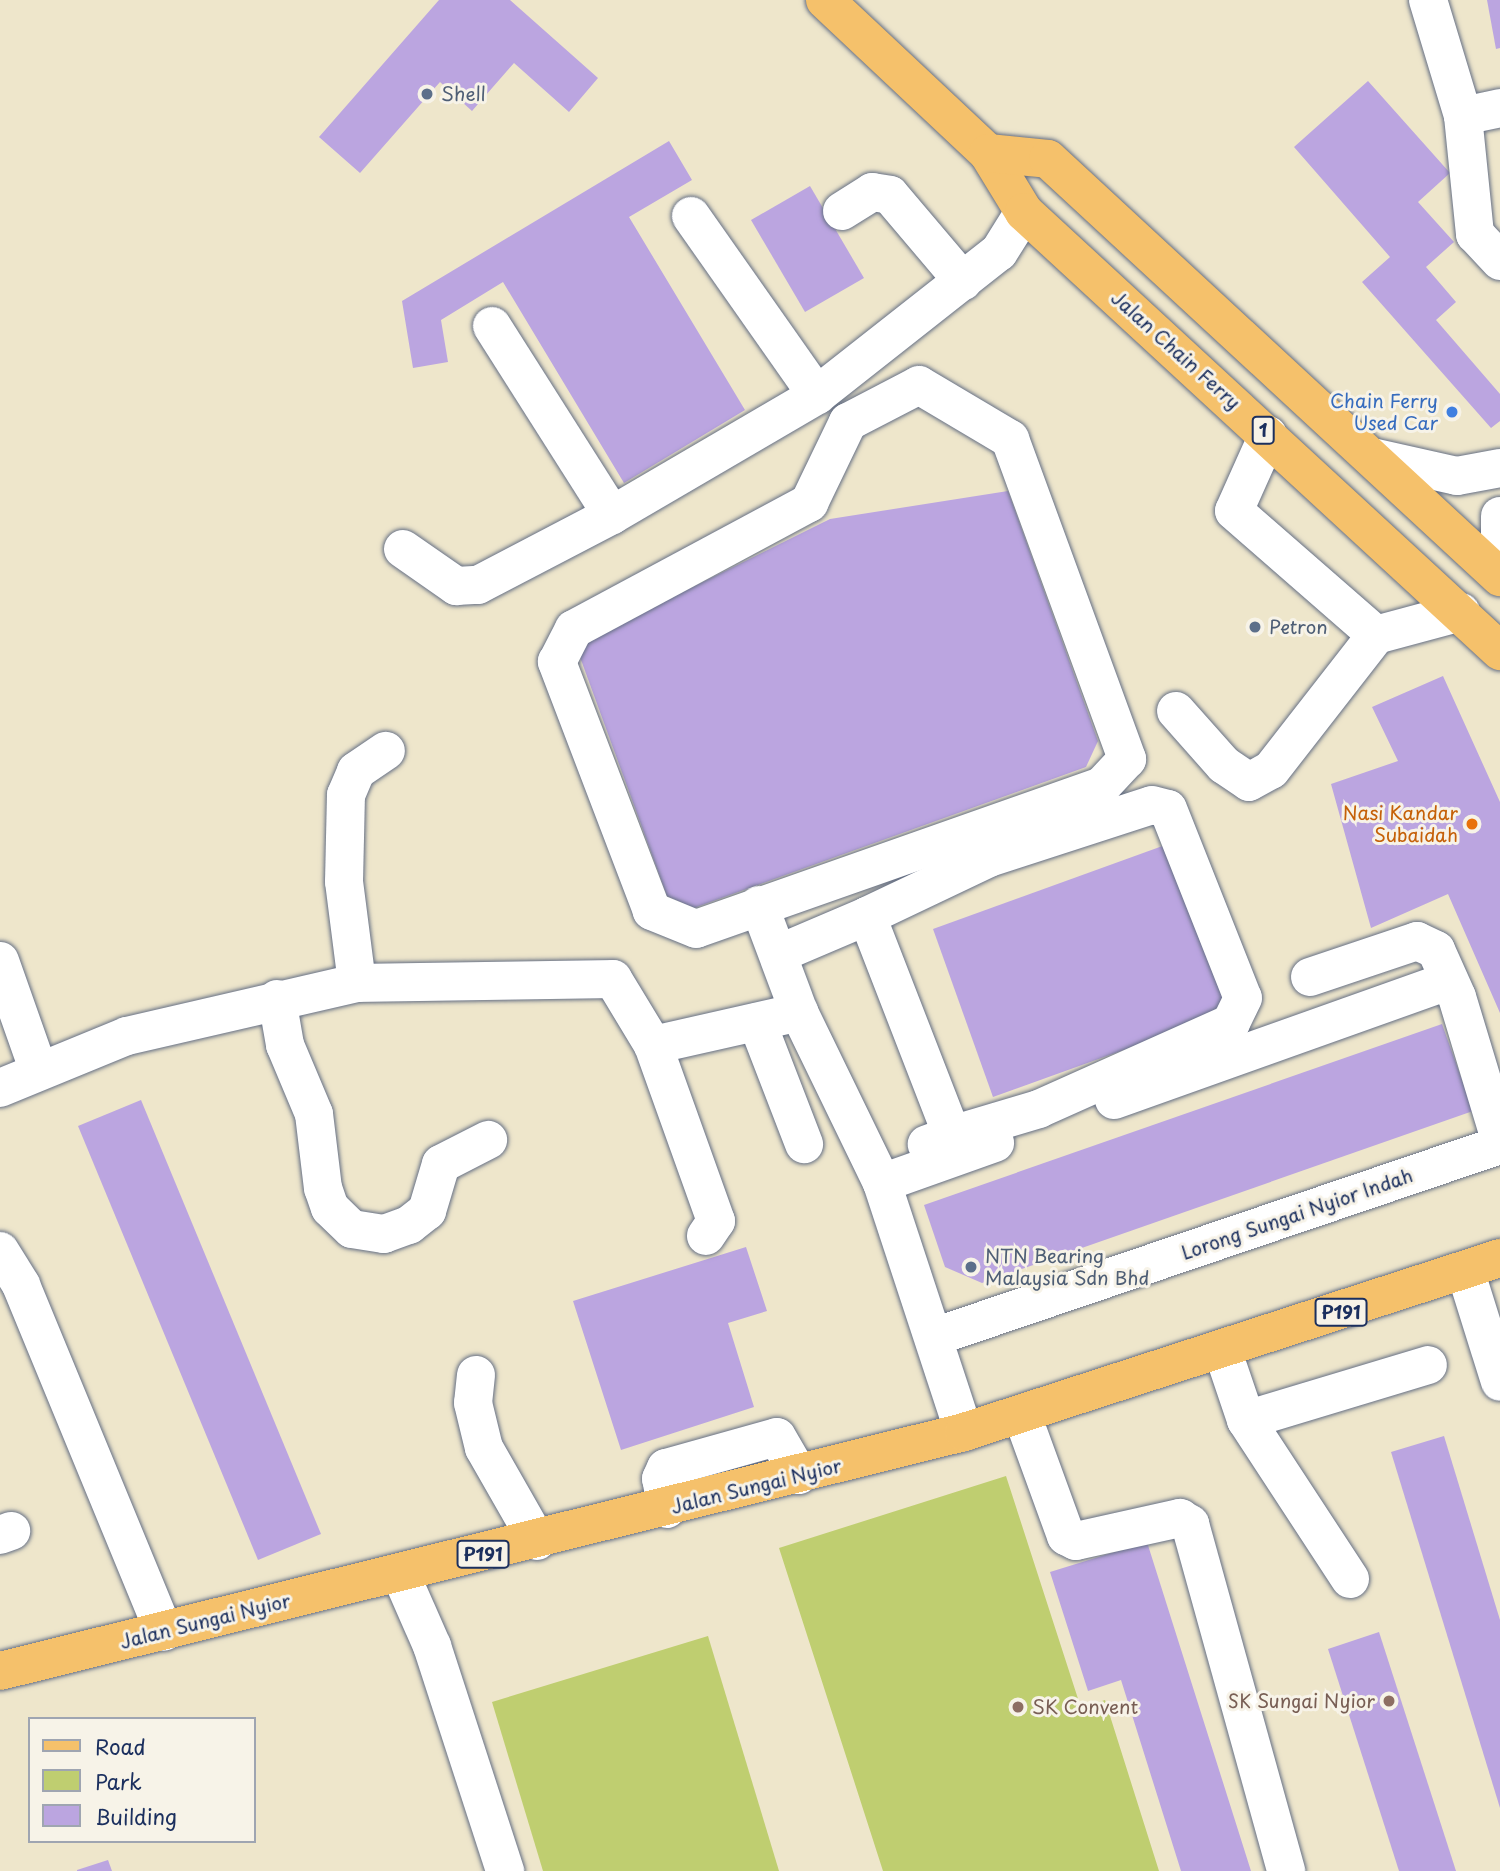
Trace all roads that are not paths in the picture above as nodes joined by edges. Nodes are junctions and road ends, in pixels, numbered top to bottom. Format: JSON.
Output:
{"nodes":[{"id":1,"x":825,"y":0,"type":"edge"},
{"id":2,"x":1428,"y":0,"type":"edge"},
{"id":3,"x":1500,"y":108,"type":"edge"},
{"id":4,"x":1463,"y":116,"type":"junction"},
{"id":5,"x":988,"y":153,"type":"junction"},
{"id":6,"x":842,"y":211,"type":"dead end"},
{"id":7,"x":1024,"y":212,"type":"junction"},
{"id":8,"x":691,"y":216,"type":"dead end"},
{"id":9,"x":1500,"y":261,"type":"edge"},
{"id":10,"x":962,"y":281,"type":"junction"},
{"id":11,"x":492,"y":326,"type":"dead end"},
{"id":12,"x":817,"y":395,"type":"junction"},
{"id":13,"x":1268,"y":435,"type":"junction"},
{"id":14,"x":1372,"y":457,"type":"junction"},
{"id":15,"x":1500,"y":468,"type":"edge"},
{"id":16,"x":612,"y":515,"type":"junction"},
{"id":17,"x":1500,"y":516,"type":"edge"},
{"id":18,"x":403,"y":549,"type":"dead end"},
{"id":19,"x":1500,"y":550,"type":"edge"},
{"id":20,"x":1500,"y":577,"type":"edge"},
{"id":21,"x":1461,"y":612,"type":"junction"},
{"id":22,"x":1376,"y":635,"type":"junction"},
{"id":23,"x":1500,"y":651,"type":"edge"},
{"id":24,"x":1175,"y":711,"type":"dead end"},
{"id":25,"x":386,"y":751,"type":"dead end"},
{"id":26,"x":759,"y":905,"type":"junction"},
{"id":27,"x":867,"y":916,"type":"junction"},
{"id":28,"x":778,"y":954,"type":"junction"},
{"id":29,"x":0,"y":961,"type":"edge"},
{"id":30,"x":1310,"y":977,"type":"dead end"},
{"id":31,"x":1448,"y":981,"type":"junction"},
{"id":32,"x":357,"y":983,"type":"junction"},
{"id":33,"x":277,"y":999,"type":"junction"},
{"id":34,"x":799,"y":1012,"type":"junction"},
{"id":35,"x":757,"y":1022,"type":"junction"},
{"id":36,"x":653,"y":1045,"type":"junction"},
{"id":37,"x":38,"y":1069,"type":"junction"},
{"id":38,"x":0,"y":1088,"type":"edge"},
{"id":39,"x":952,"y":1135,"type":"junction"},
{"id":40,"x":1500,"y":1139,"type":"edge"},
{"id":41,"x":488,"y":1140,"type":"dead end"},
{"id":42,"x":804,"y":1144,"type":"dead end"},
{"id":43,"x":1500,"y":1145,"type":"edge"},
{"id":44,"x":878,"y":1173,"type":"junction"},
{"id":45,"x":706,"y":1236,"type":"dead end"},
{"id":46,"x":0,"y":1251,"type":"edge"},
{"id":47,"x":1483,"y":1264,"type":"edge"},
{"id":48,"x":934,"y":1337,"type":"junction"},
{"id":49,"x":1223,"y":1352,"type":"junction"},
{"id":50,"x":1428,"y":1365,"type":"dead end"},
{"id":51,"x":476,"y":1375,"type":"dead end"},
{"id":52,"x":1500,"y":1382,"type":"edge"},
{"id":53,"x":1022,"y":1415,"type":"junction"},
{"id":54,"x":1246,"y":1420,"type":"junction"},
{"id":55,"x":964,"y":1432,"type":"junction"},
{"id":56,"x":537,"y":1541,"type":"junction"},
{"id":57,"x":400,"y":1573,"type":"junction"},
{"id":58,"x":1350,"y":1579,"type":"dead end"},
{"id":59,"x":164,"y":1632,"type":"junction"},
{"id":60,"x":0,"y":1671,"type":"edge"},
{"id":61,"x":505,"y":1871,"type":"edge"},
{"id":62,"x":1286,"y":1871,"type":"edge"}],
"edges":[{"from":1,"to":5,"type":"main road","name":"Jalan Chain Ferry","number":"1"},
{"from":2,"to":4,"type":"street"},
{"from":3,"to":4,"type":"street"},
{"from":4,"to":9,"type":"street"},
{"from":5,"to":7,"type":"main road","name":"Jalan Chain Ferry","number":"1"},
{"from":5,"to":14,"type":"main road"},
{"from":6,"to":10,"type":"street"},
{"from":7,"to":10,"type":"street"},
{"from":7,"to":13,"type":"main road","name":"Jalan Chain Ferry","number":"1"},
{"from":8,"to":12,"type":"street"},
{"from":10,"to":12,"type":"street"},
{"from":11,"to":16,"type":"street"},
{"from":12,"to":16,"type":"street"},
{"from":13,"to":21,"type":"main road","name":"Jalan Chain Ferry","number":"1"},
{"from":13,"to":22,"type":"street"},
{"from":14,"to":15,"type":"street"},
{"from":14,"to":20,"type":"main road"},
{"from":16,"to":18,"type":"street"},
{"from":17,"to":19,"type":"street"},
{"from":21,"to":22,"type":"street"},
{"from":21,"to":23,"type":"main road","name":"Jalan Chain Ferry","number":"1"},
{"from":22,"to":24,"type":"street"},
{"from":25,"to":32,"type":"street"},
{"from":26,"to":26,"type":"street"},
{"from":26,"to":28,"type":"street"},
{"from":27,"to":28,"type":"street"},
{"from":27,"to":39,"type":"street"},
{"from":27,"to":39,"type":"street"},
{"from":28,"to":34,"type":"street"},
{"from":29,"to":37,"type":"street"},
{"from":30,"to":31,"type":"street"},
{"from":31,"to":40,"type":"street"},
{"from":31,"to":44,"type":"street"},
{"from":32,"to":33,"type":"street"},
{"from":32,"to":36,"type":"street"},
{"from":33,"to":37,"type":"street"},
{"from":33,"to":41,"type":"street"},
{"from":34,"to":35,"type":"street"},
{"from":34,"to":44,"type":"street"},
{"from":35,"to":36,"type":"street"},
{"from":35,"to":42,"type":"street"},
{"from":36,"to":45,"type":"street"},
{"from":37,"to":38,"type":"street"},
{"from":39,"to":44,"type":"street"},
{"from":43,"to":48,"type":"street","name":"Lorong Sungai Nyior Indah"},
{"from":44,"to":48,"type":"street"},
{"from":46,"to":59,"type":"street"},
{"from":47,"to":49,"type":"main road","name":"Jalan Sungai Nyior","number":"P191"},
{"from":47,"to":52,"type":"street"},
{"from":48,"to":55,"type":"street"},
{"from":49,"to":53,"type":"main road","name":"Jalan Sungai Nyior","number":"P191"},
{"from":49,"to":54,"type":"street"},
{"from":50,"to":54,"type":"street"},
{"from":51,"to":56,"type":"street"},
{"from":53,"to":55,"type":"main road","name":"Jalan Sungai Nyior","number":"P191"},
{"from":53,"to":62,"type":"street"},
{"from":54,"to":58,"type":"street"},
{"from":55,"to":56,"type":"main road","name":"Jalan Sungai Nyior","number":"P191"},
{"from":56,"to":57,"type":"main road","name":"Jalan Sungai Nyior","number":"P191"},
{"from":57,"to":59,"type":"main road","name":"Jalan Sungai Nyior","number":"P191"},
{"from":57,"to":61,"type":"street"},
{"from":59,"to":60,"type":"main road","name":"Jalan Sungai Nyior","number":"P191"}]}
